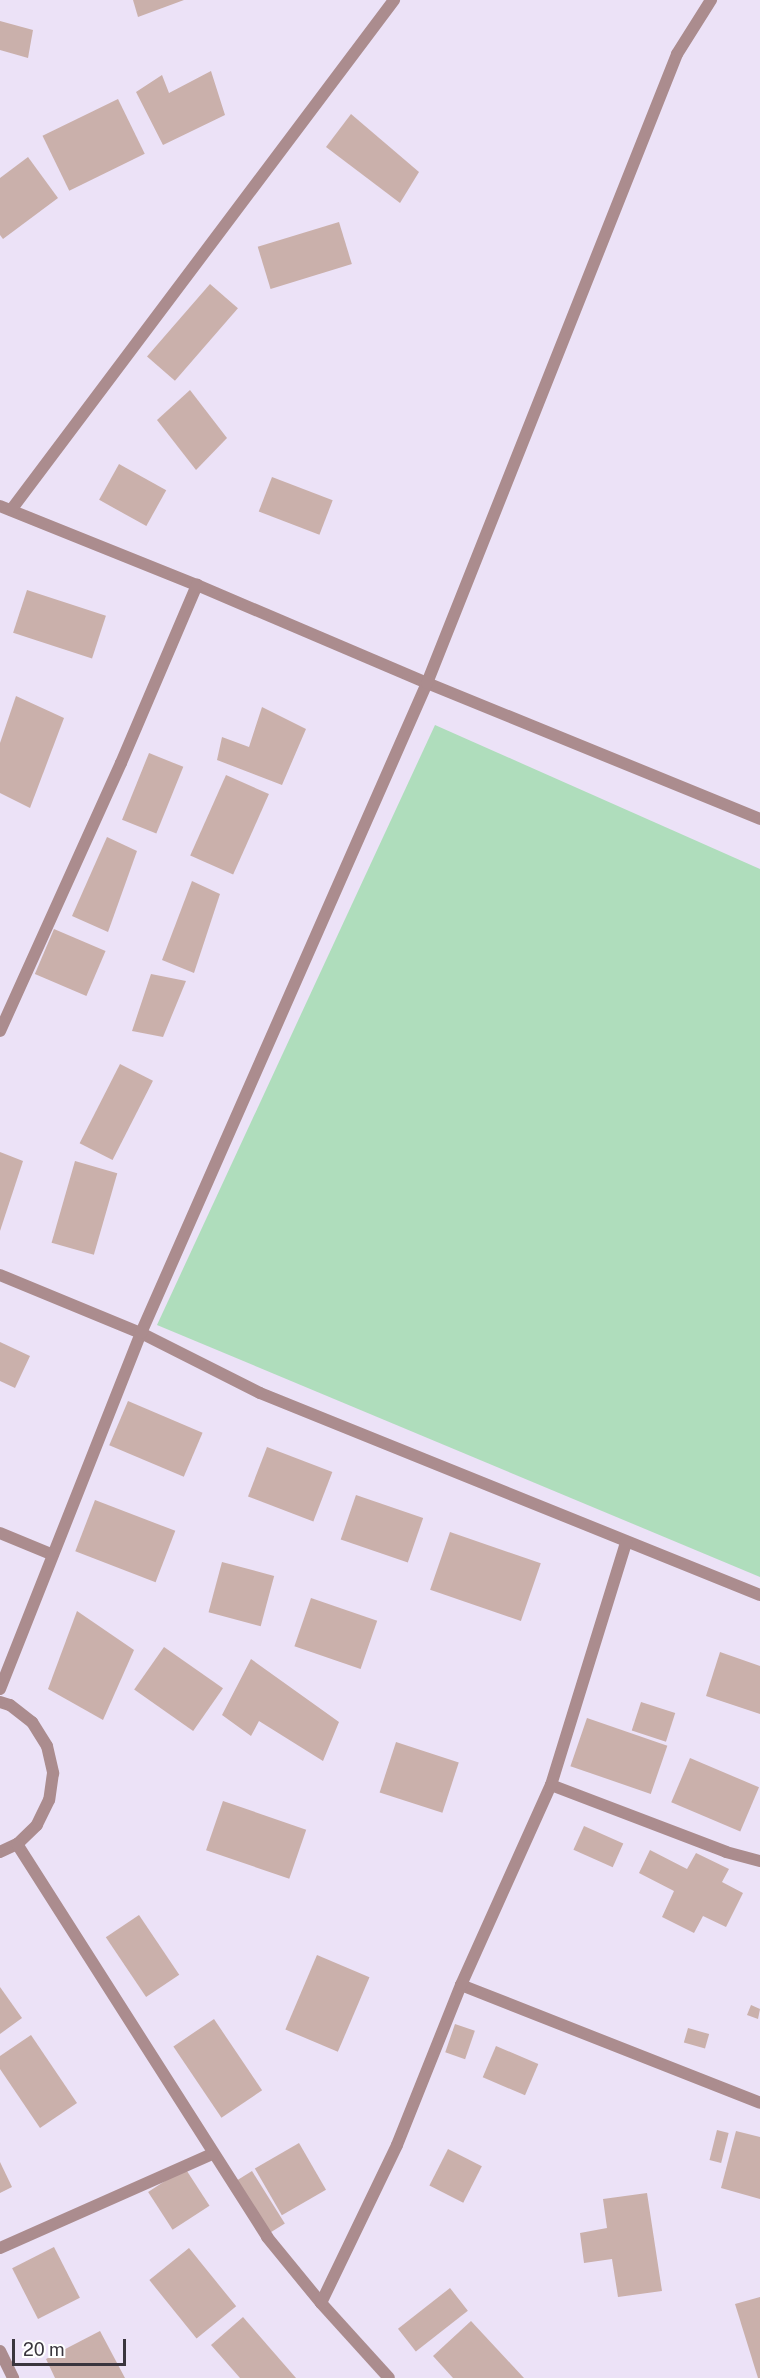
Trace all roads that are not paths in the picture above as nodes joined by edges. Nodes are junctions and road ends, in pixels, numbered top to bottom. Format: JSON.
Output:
{"nodes":[{"id":1,"x":394,"y":0,"type":"edge"},
{"id":2,"x":711,"y":0,"type":"edge"},
{"id":3,"x":5,"y":508,"type":"edge"},
{"id":4,"x":197,"y":585,"type":"junction"},
{"id":5,"x":427,"y":683,"type":"junction"},
{"id":6,"x":760,"y":819,"type":"edge"},
{"id":7,"x":0,"y":1031,"type":"edge"},
{"id":8,"x":0,"y":1275,"type":"edge"},
{"id":9,"x":141,"y":1333,"type":"junction"},
{"id":10,"x":0,"y":1533,"type":"edge"},
{"id":11,"x":626,"y":1542,"type":"junction"},
{"id":12,"x":53,"y":1555,"type":"junction"},
{"id":13,"x":760,"y":1595,"type":"edge"},
{"id":14,"x":0,"y":1689,"type":"edge"},
{"id":15,"x":0,"y":1701,"type":"edge"},
{"id":16,"x":551,"y":1785,"type":"junction"},
{"id":17,"x":17,"y":1844,"type":"junction"},
{"id":18,"x":0,"y":1852,"type":"edge"},
{"id":19,"x":760,"y":1861,"type":"edge"},
{"id":20,"x":460,"y":1985,"type":"junction"},
{"id":21,"x":760,"y":2103,"type":"edge"},
{"id":22,"x":212,"y":2154,"type":"junction"},
{"id":23,"x":0,"y":2248,"type":"edge"},
{"id":24,"x":321,"y":2303,"type":"junction"},
{"id":25,"x":0,"y":2350,"type":"edge"},
{"id":26,"x":13,"y":2378,"type":"edge"},
{"id":27,"x":389,"y":2378,"type":"edge"}],
"edges":[{"from":1,"to":3,"type":"street"},
{"from":2,"to":5,"type":"street"},
{"from":3,"to":4,"type":"street"},
{"from":4,"to":5,"type":"street"},
{"from":4,"to":7,"type":"street"},
{"from":5,"to":6,"type":"street"},
{"from":5,"to":9,"type":"street"},
{"from":8,"to":9,"type":"street"},
{"from":9,"to":11,"type":"street"},
{"from":9,"to":12,"type":"street"},
{"from":10,"to":12,"type":"street"},
{"from":11,"to":13,"type":"street"},
{"from":11,"to":16,"type":"street"},
{"from":12,"to":14,"type":"street"},
{"from":15,"to":17,"type":"street"},
{"from":16,"to":19,"type":"street"},
{"from":16,"to":20,"type":"street"},
{"from":17,"to":18,"type":"street"},
{"from":17,"to":22,"type":"street"},
{"from":20,"to":21,"type":"street"},
{"from":20,"to":24,"type":"street"},
{"from":22,"to":23,"type":"street"},
{"from":22,"to":24,"type":"street"},
{"from":24,"to":27,"type":"street"},
{"from":25,"to":26,"type":"street"}]}
